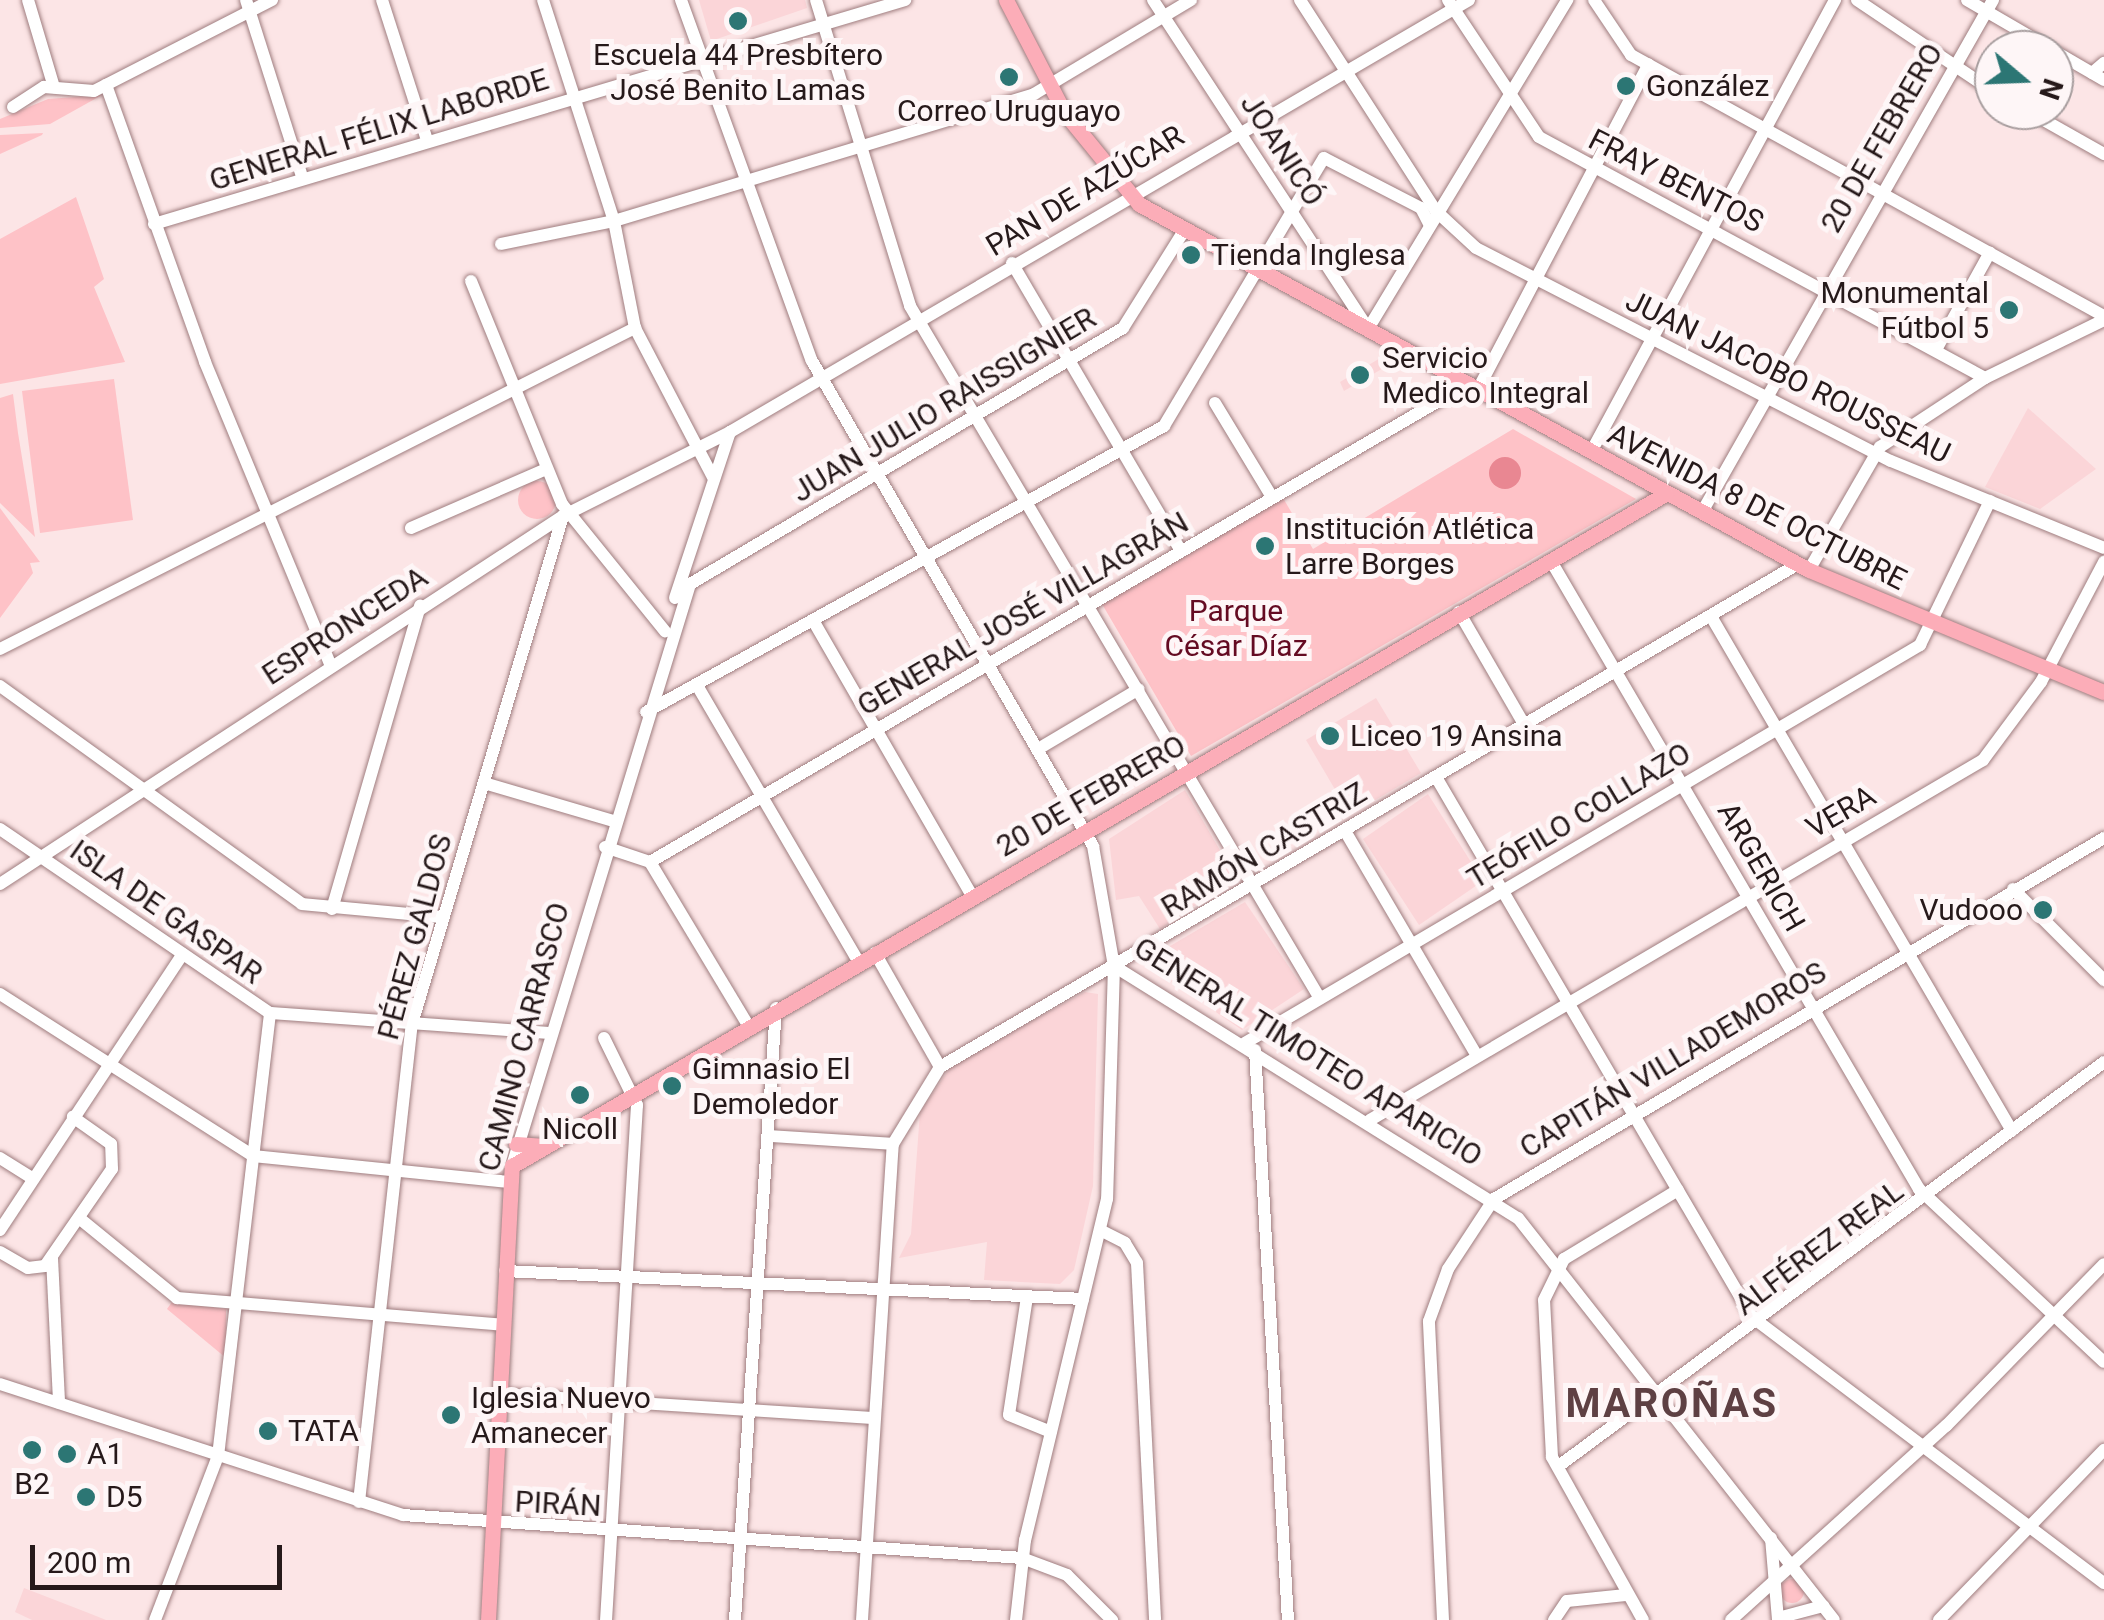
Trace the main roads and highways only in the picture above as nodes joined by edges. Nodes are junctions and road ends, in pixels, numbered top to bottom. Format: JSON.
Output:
{"nodes":[{"id":1,"x":1006,"y":0,"type":"edge"},
{"id":2,"x":1665,"y":494,"type":"junction"},
{"id":3,"x":2104,"y":692,"type":"edge"},
{"id":4,"x":516,"y":1144,"type":"road end"},
{"id":5,"x":545,"y":1146,"type":"junction"},
{"id":6,"x":511,"y":1174,"type":"joint"},
{"id":7,"x":488,"y":1620,"type":"edge"}],
"edges":[{"from":1,"to":2,"type":"main road","name":"AVENIDA 8 DE OCTUBRE"},
{"from":2,"to":3,"type":"main road","name":"AVENIDA 8 DE OCTUBRE"},
{"from":2,"to":5,"type":"main road","name":"20 DE FEBRERO"},
{"from":4,"to":5,"type":"main road"},
{"from":5,"to":6,"type":"main road","name":"20 DE FEBRERO"},
{"from":6,"to":7,"type":"main road","name":"CAMINO CARRASCO"}]}
